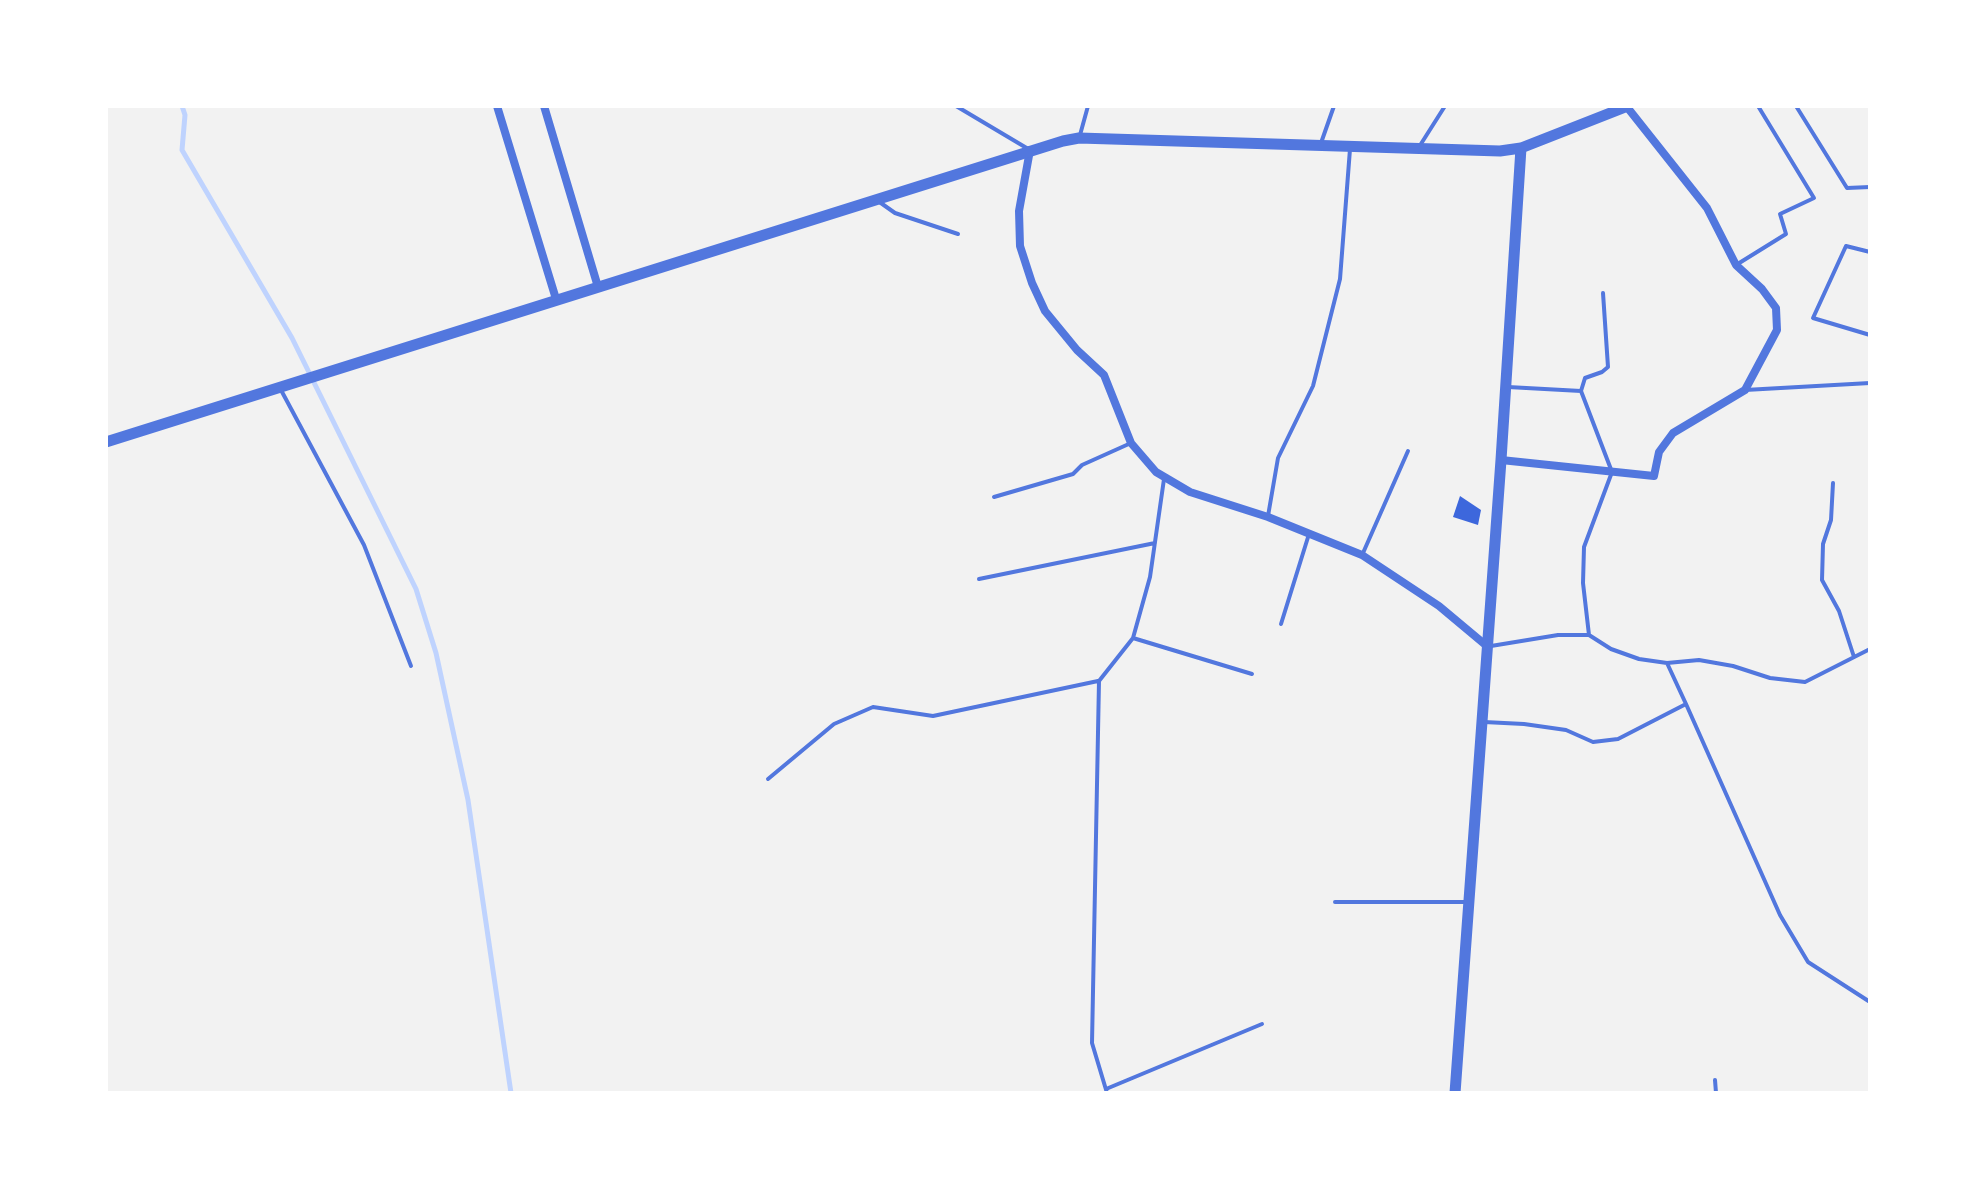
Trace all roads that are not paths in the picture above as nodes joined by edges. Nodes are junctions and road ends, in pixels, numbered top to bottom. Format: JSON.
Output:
{"nodes":[{"id":1,"x":497,"y":106,"type":"edge"},
{"id":2,"x":544,"y":106,"type":"edge"},
{"id":3,"x":956,"y":106,"type":"edge"},
{"id":4,"x":1088,"y":106,"type":"edge"},
{"id":5,"x":1334,"y":106,"type":"edge"},
{"id":6,"x":1445,"y":106,"type":"edge"},
{"id":7,"x":1627,"y":106,"type":"edge"},
{"id":8,"x":1758,"y":106,"type":"edge"},
{"id":9,"x":1796,"y":106,"type":"edge"},
{"id":10,"x":1079,"y":138,"type":"junction"},
{"id":11,"x":1321,"y":146,"type":"junction"},
{"id":12,"x":1350,"y":147,"type":"junction"},
{"id":13,"x":1521,"y":148,"type":"junction"},
{"id":14,"x":1418,"y":149,"type":"junction"},
{"id":15,"x":1030,"y":150,"type":"junction"},
{"id":16,"x":1870,"y":187,"type":"edge"},
{"id":17,"x":876,"y":200,"type":"junction"},
{"id":18,"x":958,"y":234,"type":"dead end"},
{"id":19,"x":1870,"y":252,"type":"edge"},
{"id":20,"x":1736,"y":265,"type":"junction"},
{"id":21,"x":598,"y":287,"type":"junction"},
{"id":22,"x":1603,"y":293,"type":"dead end"},
{"id":23,"x":556,"y":299,"type":"junction"},
{"id":24,"x":1870,"y":335,"type":"edge"},
{"id":25,"x":1870,"y":383,"type":"edge"},
{"id":26,"x":1506,"y":387,"type":"junction"},
{"id":27,"x":280,"y":388,"type":"junction"},
{"id":28,"x":1745,"y":390,"type":"junction"},
{"id":29,"x":1581,"y":391,"type":"junction"},
{"id":30,"x":106,"y":442,"type":"edge"},
{"id":31,"x":1131,"y":443,"type":"junction"},
{"id":32,"x":1408,"y":451,"type":"dead end"},
{"id":33,"x":1501,"y":460,"type":"junction"},
{"id":34,"x":1612,"y":472,"type":"junction"},
{"id":35,"x":1164,"y":477,"type":"junction"},
{"id":36,"x":1833,"y":483,"type":"dead end"},
{"id":37,"x":994,"y":497,"type":"dead end"},
{"id":38,"x":1268,"y":517,"type":"junction"},
{"id":39,"x":1309,"y":534,"type":"junction"},
{"id":40,"x":1155,"y":543,"type":"junction"},
{"id":41,"x":1362,"y":555,"type":"junction"},
{"id":42,"x":979,"y":579,"type":"dead end"},
{"id":43,"x":1281,"y":624,"type":"dead end"},
{"id":44,"x":1589,"y":635,"type":"junction"},
{"id":45,"x":1133,"y":638,"type":"junction"},
{"id":46,"x":1488,"y":647,"type":"junction"},
{"id":47,"x":1870,"y":649,"type":"edge"},
{"id":48,"x":1854,"y":657,"type":"junction"},
{"id":49,"x":1667,"y":663,"type":"junction"},
{"id":50,"x":411,"y":666,"type":"dead end"},
{"id":51,"x":1252,"y":674,"type":"dead end"},
{"id":52,"x":1099,"y":681,"type":"junction"},
{"id":53,"x":1686,"y":704,"type":"junction"},
{"id":54,"x":1483,"y":722,"type":"junction"},
{"id":55,"x":768,"y":779,"type":"dead end"},
{"id":56,"x":1335,"y":902,"type":"dead end"},
{"id":57,"x":1469,"y":902,"type":"junction"},
{"id":58,"x":1870,"y":1002,"type":"edge"},
{"id":59,"x":1262,"y":1024,"type":"dead end"},
{"id":60,"x":1715,"y":1080,"type":"dead end"},
{"id":61,"x":1107,"y":1091,"type":"edge"},
{"id":62,"x":1455,"y":1093,"type":"edge"},
{"id":63,"x":1716,"y":1093,"type":"edge"}],
"edges":[{"from":1,"to":23,"type":"street"},
{"from":2,"to":21,"type":"street"},
{"from":3,"to":15,"type":"lane"},
{"from":4,"to":10,"type":"lane"},
{"from":5,"to":11,"type":"lane"},
{"from":6,"to":14,"type":"lane"},
{"from":7,"to":13,"type":"street"},
{"from":7,"to":20,"type":"street"},
{"from":8,"to":20,"type":"lane"},
{"from":9,"to":16,"type":"lane"},
{"from":10,"to":11,"type":"street"},
{"from":10,"to":15,"type":"street"},
{"from":11,"to":12,"type":"street"},
{"from":12,"to":14,"type":"street"},
{"from":12,"to":38,"type":"lane"},
{"from":13,"to":14,"type":"street"},
{"from":13,"to":26,"type":"street"},
{"from":15,"to":17,"type":"street"},
{"from":15,"to":31,"type":"street"},
{"from":17,"to":18,"type":"lane"},
{"from":17,"to":21,"type":"street"},
{"from":19,"to":24,"type":"lane"},
{"from":20,"to":28,"type":"street"},
{"from":21,"to":23,"type":"street"},
{"from":22,"to":29,"type":"lane"},
{"from":23,"to":27,"type":"street"},
{"from":25,"to":28,"type":"lane"},
{"from":26,"to":29,"type":"lane"},
{"from":26,"to":33,"type":"street"},
{"from":27,"to":30,"type":"street"},
{"from":27,"to":50,"type":"lane"},
{"from":28,"to":34,"type":"street"},
{"from":29,"to":34,"type":"lane"},
{"from":31,"to":35,"type":"street"},
{"from":31,"to":37,"type":"lane"},
{"from":32,"to":41,"type":"lane"},
{"from":33,"to":34,"type":"street"},
{"from":33,"to":46,"type":"street"},
{"from":34,"to":44,"type":"lane"},
{"from":35,"to":38,"type":"street"},
{"from":35,"to":40,"type":"lane"},
{"from":36,"to":48,"type":"lane"},
{"from":38,"to":39,"type":"street"},
{"from":39,"to":41,"type":"street"},
{"from":39,"to":43,"type":"lane"},
{"from":40,"to":42,"type":"lane"},
{"from":40,"to":45,"type":"lane"},
{"from":41,"to":46,"type":"street"},
{"from":44,"to":46,"type":"lane"},
{"from":44,"to":49,"type":"lane"},
{"from":45,"to":51,"type":"lane"},
{"from":45,"to":52,"type":"lane"},
{"from":46,"to":54,"type":"street"},
{"from":47,"to":48,"type":"lane"},
{"from":48,"to":49,"type":"lane"},
{"from":49,"to":53,"type":"lane"},
{"from":52,"to":55,"type":"lane"},
{"from":52,"to":61,"type":"lane"},
{"from":53,"to":54,"type":"lane"},
{"from":53,"to":58,"type":"lane"},
{"from":54,"to":57,"type":"street"},
{"from":56,"to":57,"type":"lane"},
{"from":57,"to":62,"type":"street"},
{"from":59,"to":61,"type":"lane"},
{"from":60,"to":63,"type":"lane"}]}
